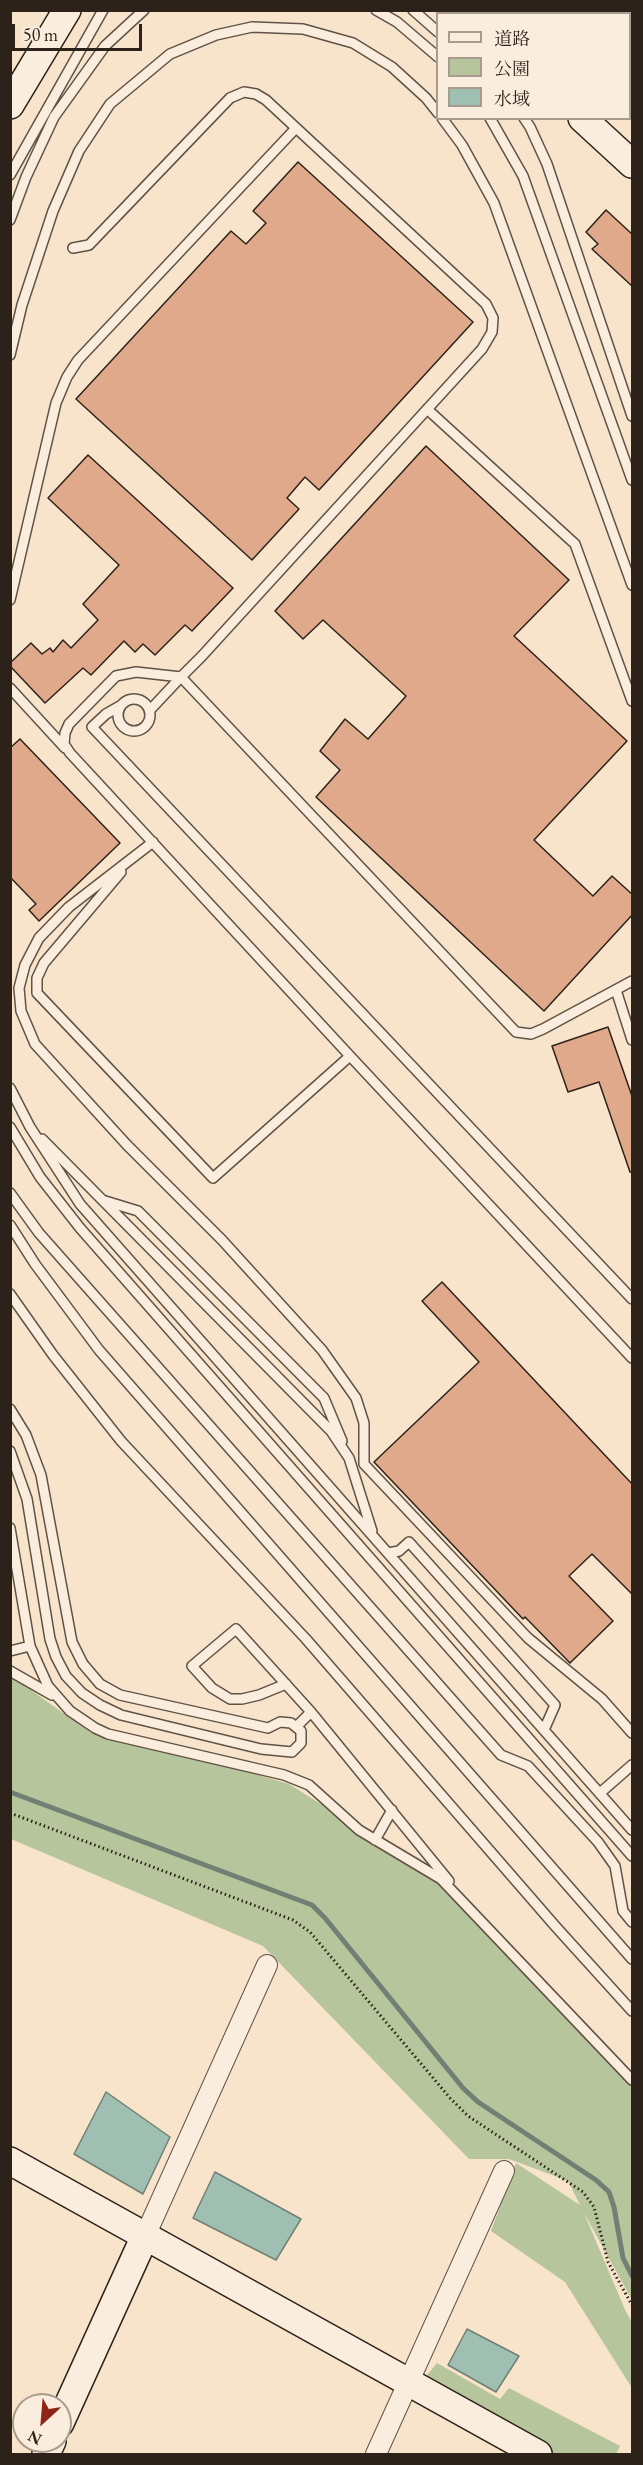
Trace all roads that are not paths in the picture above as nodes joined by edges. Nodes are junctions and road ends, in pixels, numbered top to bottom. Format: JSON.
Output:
{"nodes":[{"id":1,"x":67,"y":10,"type":"edge"},
{"id":2,"x":103,"y":10,"type":"edge"},
{"id":3,"x":144,"y":10,"type":"edge"},
{"id":4,"x":376,"y":10,"type":"edge"},
{"id":5,"x":414,"y":10,"type":"edge"},
{"id":6,"x":436,"y":30,"type":"edge"},
{"id":7,"x":436,"y":55,"type":"edge"},
{"id":8,"x":10,"y":105,"type":"edge"},
{"id":9,"x":436,"y":110,"type":"edge"},
{"id":10,"x":443,"y":120,"type":"edge"},
{"id":11,"x":491,"y":120,"type":"edge"},
{"id":12,"x":525,"y":120,"type":"edge"},
{"id":13,"x":584,"y":120,"type":"edge"},
{"id":14,"x":296,"y":128,"type":"junction"},
{"id":15,"x":633,"y":164,"type":"edge"},
{"id":16,"x":10,"y":175,"type":"edge"},
{"id":17,"x":10,"y":220,"type":"edge"},
{"id":18,"x":73,"y":248,"type":"dead end"},
{"id":19,"x":10,"y":356,"type":"edge"},
{"id":20,"x":427,"y":409,"type":"junction"},
{"id":21,"x":633,"y":416,"type":"edge"},
{"id":22,"x":633,"y":480,"type":"edge"},
{"id":23,"x":633,"y":585,"type":"edge"},
{"id":24,"x":10,"y":600,"type":"edge"},
{"id":25,"x":181,"y":677,"type":"junction"},
{"id":26,"x":10,"y":688,"type":"edge"},
{"id":27,"x":633,"y":700,"type":"edge"},
{"id":28,"x":120,"y":706,"type":"junction"},
{"id":29,"x":150,"y":710,"type":"junction"},
{"id":30,"x":70,"y":753,"type":"junction"},
{"id":31,"x":153,"y":842,"type":"junction"},
{"id":32,"x":133,"y":858,"type":"junction"},
{"id":33,"x":632,"y":981,"type":"edge"},
{"id":34,"x":616,"y":990,"type":"junction"},
{"id":35,"x":633,"y":1040,"type":"edge"},
{"id":36,"x":350,"y":1056,"type":"junction"},
{"id":37,"x":10,"y":1089,"type":"edge"},
{"id":38,"x":10,"y":1126,"type":"edge"},
{"id":39,"x":30,"y":1127,"type":"junction"},
{"id":40,"x":10,"y":1193,"type":"edge"},
{"id":41,"x":102,"y":1200,"type":"junction"},
{"id":42,"x":10,"y":1225,"type":"edge"},
{"id":43,"x":10,"y":1294,"type":"edge"},
{"id":44,"x":633,"y":1299,"type":"edge"},
{"id":45,"x":633,"y":1358,"type":"edge"},
{"id":46,"x":10,"y":1409,"type":"edge"},
{"id":47,"x":10,"y":1451,"type":"edge"},
{"id":48,"x":349,"y":1458,"type":"junction"},
{"id":49,"x":10,"y":1528,"type":"edge"},
{"id":50,"x":374,"y":1537,"type":"junction"},
{"id":51,"x":388,"y":1553,"type":"junction"},
{"id":52,"x":30,"y":1646,"type":"junction"},
{"id":53,"x":10,"y":1651,"type":"edge"},
{"id":54,"x":10,"y":1671,"type":"edge"},
{"id":55,"x":286,"y":1684,"type":"junction"},
{"id":56,"x":56,"y":1698,"type":"junction"},
{"id":57,"x":311,"y":1712,"type":"junction"},
{"id":58,"x":296,"y":1727,"type":"junction"},
{"id":59,"x":544,"y":1730,"type":"junction"},
{"id":60,"x":633,"y":1733,"type":"edge"},
{"id":61,"x":633,"y":1765,"type":"edge"},
{"id":62,"x":600,"y":1793,"type":"junction"},
{"id":63,"x":392,"y":1810,"type":"junction"},
{"id":64,"x":633,"y":1830,"type":"edge"},
{"id":65,"x":375,"y":1840,"type":"junction"},
{"id":66,"x":633,"y":1856,"type":"edge"},
{"id":67,"x":465,"y":1902,"type":"junction"},
{"id":68,"x":633,"y":1922,"type":"edge"},
{"id":69,"x":633,"y":1959,"type":"edge"},
{"id":70,"x":267,"y":1965,"type":"dead end"},
{"id":71,"x":633,"y":2011,"type":"edge"},
{"id":72,"x":633,"y":2080,"type":"edge"},
{"id":73,"x":10,"y":2161,"type":"edge"},
{"id":74,"x":504,"y":2171,"type":"dead end"},
{"id":75,"x":145,"y":2236,"type":"junction"},
{"id":76,"x":409,"y":2382,"type":"junction"},
{"id":77,"x":72,"y":2397,"type":"edge"},
{"id":78,"x":376,"y":2454,"type":"edge"},
{"id":79,"x":538,"y":2454,"type":"edge"}],
"edges":[{"from":1,"to":8,"type":"street"},
{"from":2,"to":16,"type":"lane"},
{"from":3,"to":17,"type":"lane"},
{"from":4,"to":7,"type":"lane"},
{"from":5,"to":6,"type":"lane"},
{"from":9,"to":19,"type":"lane"},
{"from":10,"to":23,"type":"lane"},
{"from":11,"to":22,"type":"lane"},
{"from":12,"to":21,"type":"lane"},
{"from":13,"to":15,"type":"street"},
{"from":14,"to":18,"type":"lane"},
{"from":14,"to":20,"type":"lane"},
{"from":14,"to":24,"type":"lane"},
{"from":20,"to":25,"type":"lane"},
{"from":20,"to":27,"type":"lane"},
{"from":25,"to":29,"type":"lane"},
{"from":25,"to":30,"type":"lane"},
{"from":25,"to":34,"type":"lane"},
{"from":26,"to":30,"type":"lane"},
{"from":28,"to":29,"type":"lane"},
{"from":28,"to":29,"type":"lane"},
{"from":28,"to":44,"type":"lane"},
{"from":30,"to":31,"type":"lane"},
{"from":31,"to":32,"type":"lane"},
{"from":31,"to":36,"type":"lane"},
{"from":32,"to":36,"type":"lane"},
{"from":32,"to":60,"type":"lane"},
{"from":33,"to":34,"type":"lane"},
{"from":34,"to":35,"type":"lane"},
{"from":36,"to":45,"type":"lane"},
{"from":37,"to":39,"type":"lane"},
{"from":38,"to":66,"type":"lane"},
{"from":39,"to":41,"type":"lane"},
{"from":39,"to":50,"type":"lane"},
{"from":40,"to":68,"type":"lane"},
{"from":41,"to":48,"type":"lane"},
{"from":41,"to":48,"type":"lane"},
{"from":42,"to":69,"type":"lane"},
{"from":43,"to":71,"type":"lane"},
{"from":46,"to":58,"type":"lane"},
{"from":47,"to":58,"type":"lane"},
{"from":48,"to":50,"type":"lane"},
{"from":49,"to":52,"type":"lane"},
{"from":50,"to":51,"type":"lane"},
{"from":51,"to":59,"type":"lane"},
{"from":51,"to":59,"type":"lane"},
{"from":52,"to":53,"type":"lane"},
{"from":52,"to":56,"type":"lane"},
{"from":54,"to":56,"type":"lane"},
{"from":55,"to":55,"type":"lane"},
{"from":55,"to":57,"type":"lane"},
{"from":56,"to":65,"type":"lane"},
{"from":57,"to":58,"type":"lane"},
{"from":57,"to":63,"type":"lane"},
{"from":59,"to":62,"type":"lane"},
{"from":61,"to":62,"type":"lane"},
{"from":62,"to":64,"type":"lane"},
{"from":63,"to":65,"type":"lane"},
{"from":63,"to":67,"type":"lane"},
{"from":65,"to":67,"type":"lane"},
{"from":67,"to":72,"type":"lane"},
{"from":70,"to":75,"type":"street"},
{"from":73,"to":75,"type":"street"},
{"from":74,"to":76,"type":"street"},
{"from":75,"to":76,"type":"street"},
{"from":75,"to":77,"type":"street"},
{"from":76,"to":78,"type":"street"},
{"from":76,"to":79,"type":"street"}]}
